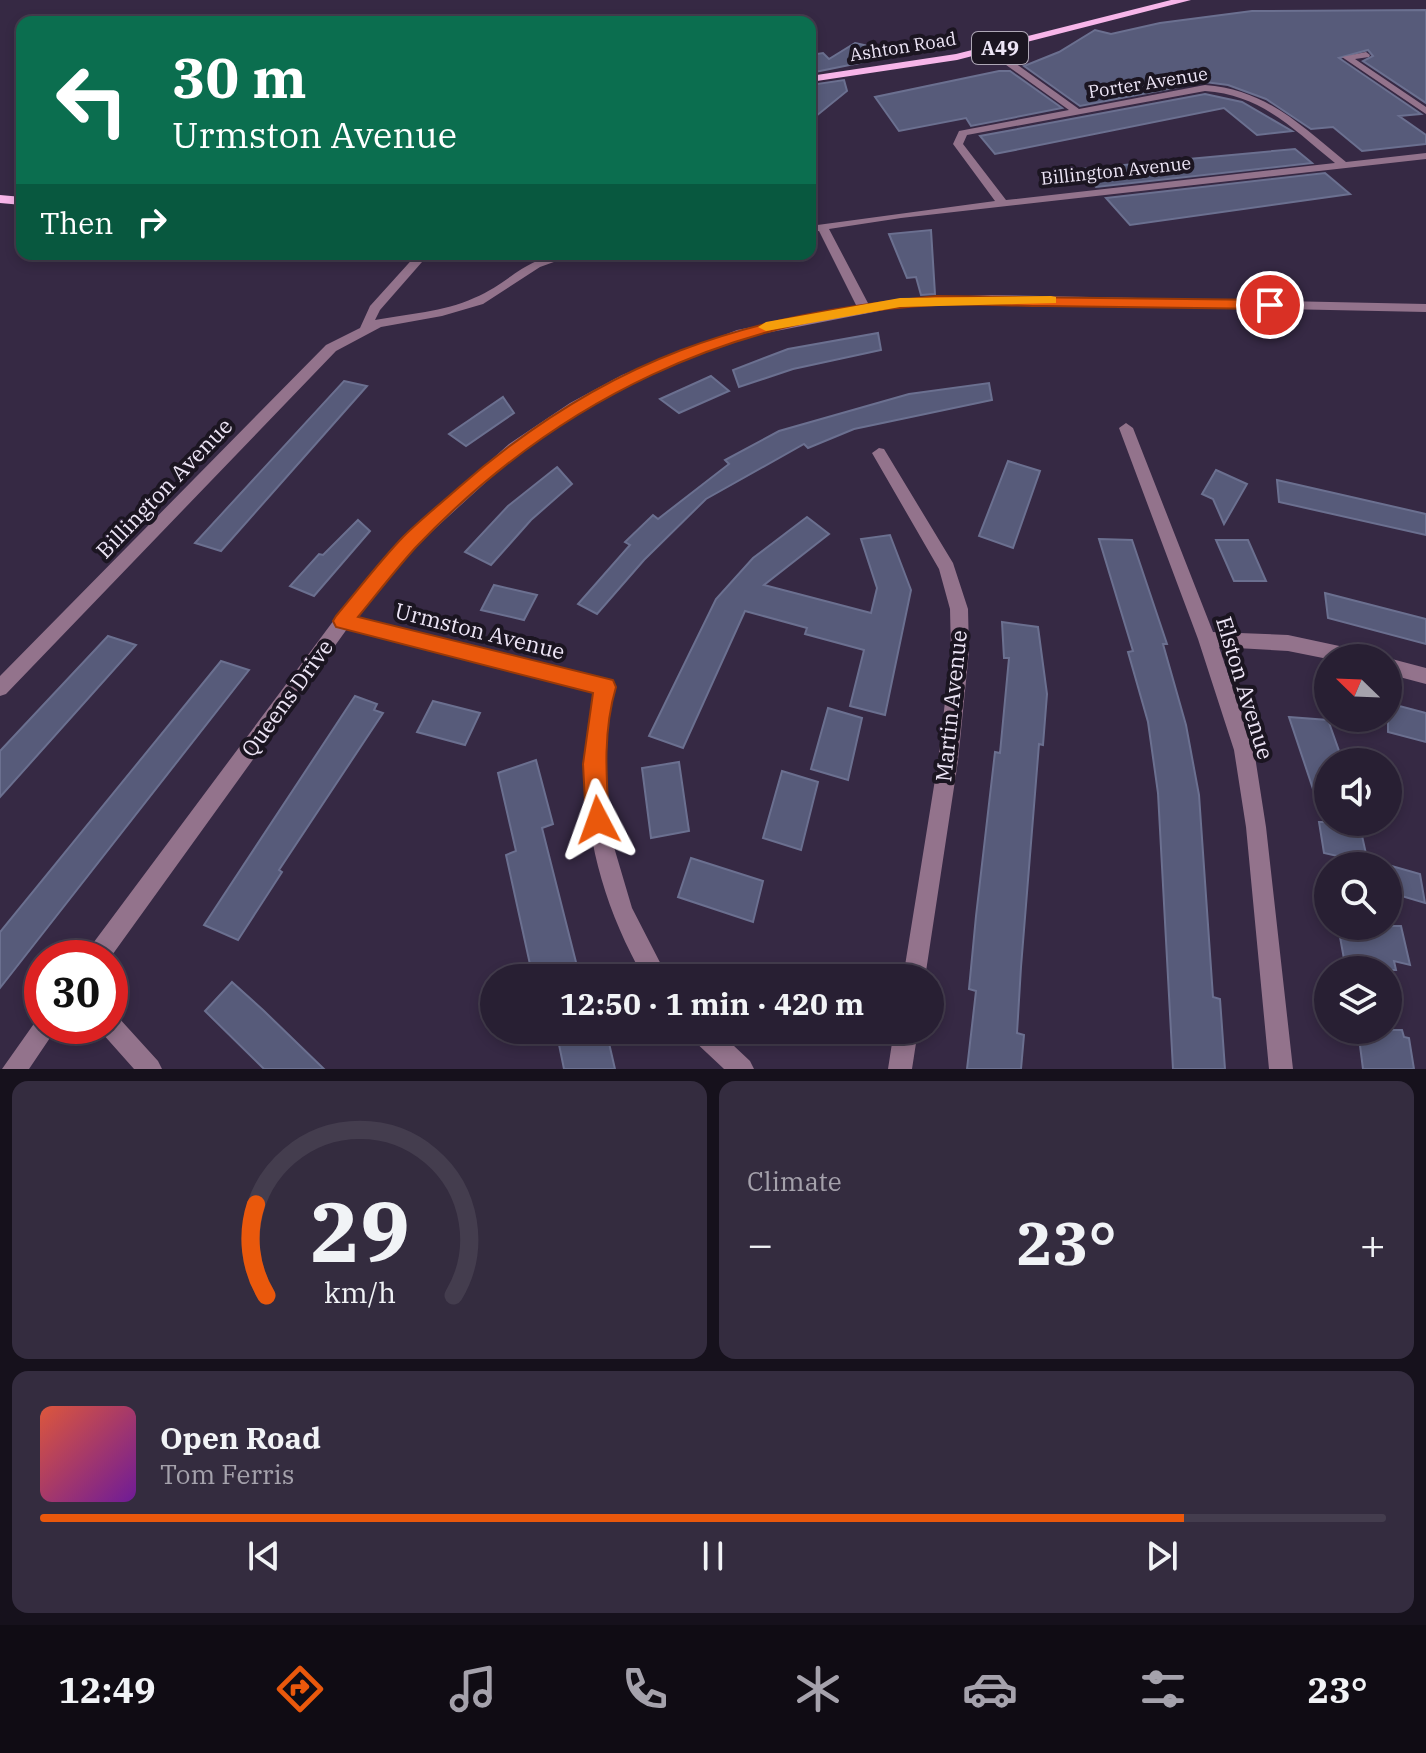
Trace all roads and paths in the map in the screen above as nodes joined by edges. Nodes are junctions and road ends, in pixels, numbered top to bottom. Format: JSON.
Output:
{"nodes":[{"id":1,"x":1186,"y":0,"type":"edge"},
{"id":2,"x":991,"y":50,"type":"junction"},
{"id":3,"x":1366,"y":55,"type":"dead end"},
{"id":4,"x":816,"y":78,"type":"edge"},
{"id":5,"x":1076,"y":111,"type":"junction"},
{"id":6,"x":1426,"y":111,"type":"edge"},
{"id":7,"x":1421,"y":157,"type":"edge"},
{"id":8,"x":1344,"y":165,"type":"junction"},
{"id":9,"x":1426,"y":168,"type":"edge"},
{"id":10,"x":1003,"y":204,"type":"junction"},
{"id":11,"x":816,"y":228,"type":"edge"},
{"id":12,"x":418,"y":260,"type":"edge"},
{"id":13,"x":550,"y":260,"type":"edge"},
{"id":14,"x":864,"y":308,"type":"junction"},
{"id":15,"x":1426,"y":308,"type":"edge"},
{"id":16,"x":366,"y":327,"type":"junction"},
{"id":17,"x":1126,"y":428,"type":"dead end"},
{"id":18,"x":879,"y":453,"type":"dead end"},
{"id":19,"x":343,"y":621,"type":"junction"},
{"id":20,"x":1207,"y":639,"type":"junction"},
{"id":21,"x":1314,"y":649,"type":"edge"},
{"id":22,"x":1402,"y":670,"type":"edge"},
{"id":23,"x":1426,"y":676,"type":"edge"},
{"id":24,"x":0,"y":688,"type":"edge"},
{"id":25,"x":109,"y":940,"type":"edge"},
{"id":26,"x":649,"y":964,"type":"edge"},
{"id":27,"x":916,"y":964,"type":"edge"},
{"id":28,"x":33,"y":1044,"type":"edge"},
{"id":29,"x":127,"y":1044,"type":"edge"},
{"id":30,"x":714,"y":1044,"type":"edge"},
{"id":31,"x":904,"y":1044,"type":"edge"},
{"id":32,"x":14,"y":1069,"type":"edge"},
{"id":33,"x":150,"y":1069,"type":"edge"},
{"id":34,"x":742,"y":1069,"type":"edge"},
{"id":35,"x":900,"y":1069,"type":"edge"},
{"id":36,"x":1281,"y":1069,"type":"edge"}],
"edges":[{"from":1,"to":2,"type":"main road","name":"Ashton Road","number":"A49"},
{"from":2,"to":4,"type":"main road","name":"Ashton Road","number":"A49"},
{"from":2,"to":5,"type":"street","name":"Porter Avenue"},
{"from":3,"to":6,"type":"street"},
{"from":5,"to":8,"type":"street","name":"Porter Avenue"},
{"from":5,"to":10,"type":"street","name":"Porter Avenue"},
{"from":7,"to":8,"type":"street","name":"Billington Avenue"},
{"from":7,"to":9,"type":"street"},
{"from":8,"to":10,"type":"street","name":"Billington Avenue"},
{"from":10,"to":11,"type":"street","name":"Billington Avenue"},
{"from":11,"to":14,"type":"street"},
{"from":12,"to":16,"type":"street","name":"Billington Avenue"},
{"from":13,"to":16,"type":"street","name":"Billington Avenue"},
{"from":14,"to":15,"type":"street","name":"Queens Drive"},
{"from":14,"to":19,"type":"street","name":"Queens Drive"},
{"from":16,"to":24,"type":"street","name":"Billington Avenue"},
{"from":17,"to":20,"type":"street","name":"Elston Avenue"},
{"from":18,"to":27,"type":"street","name":"Martin Avenue"},
{"from":19,"to":25,"type":"street","name":"Queens Drive"},
{"from":19,"to":26,"type":"street","name":"Urmston Avenue"},
{"from":20,"to":21,"type":"street"},
{"from":20,"to":36,"type":"street","name":"Elston Avenue"},
{"from":22,"to":23,"type":"street"},
{"from":28,"to":32,"type":"street"},
{"from":29,"to":33,"type":"street"},
{"from":30,"to":34,"type":"street"},
{"from":31,"to":35,"type":"street"}]}
